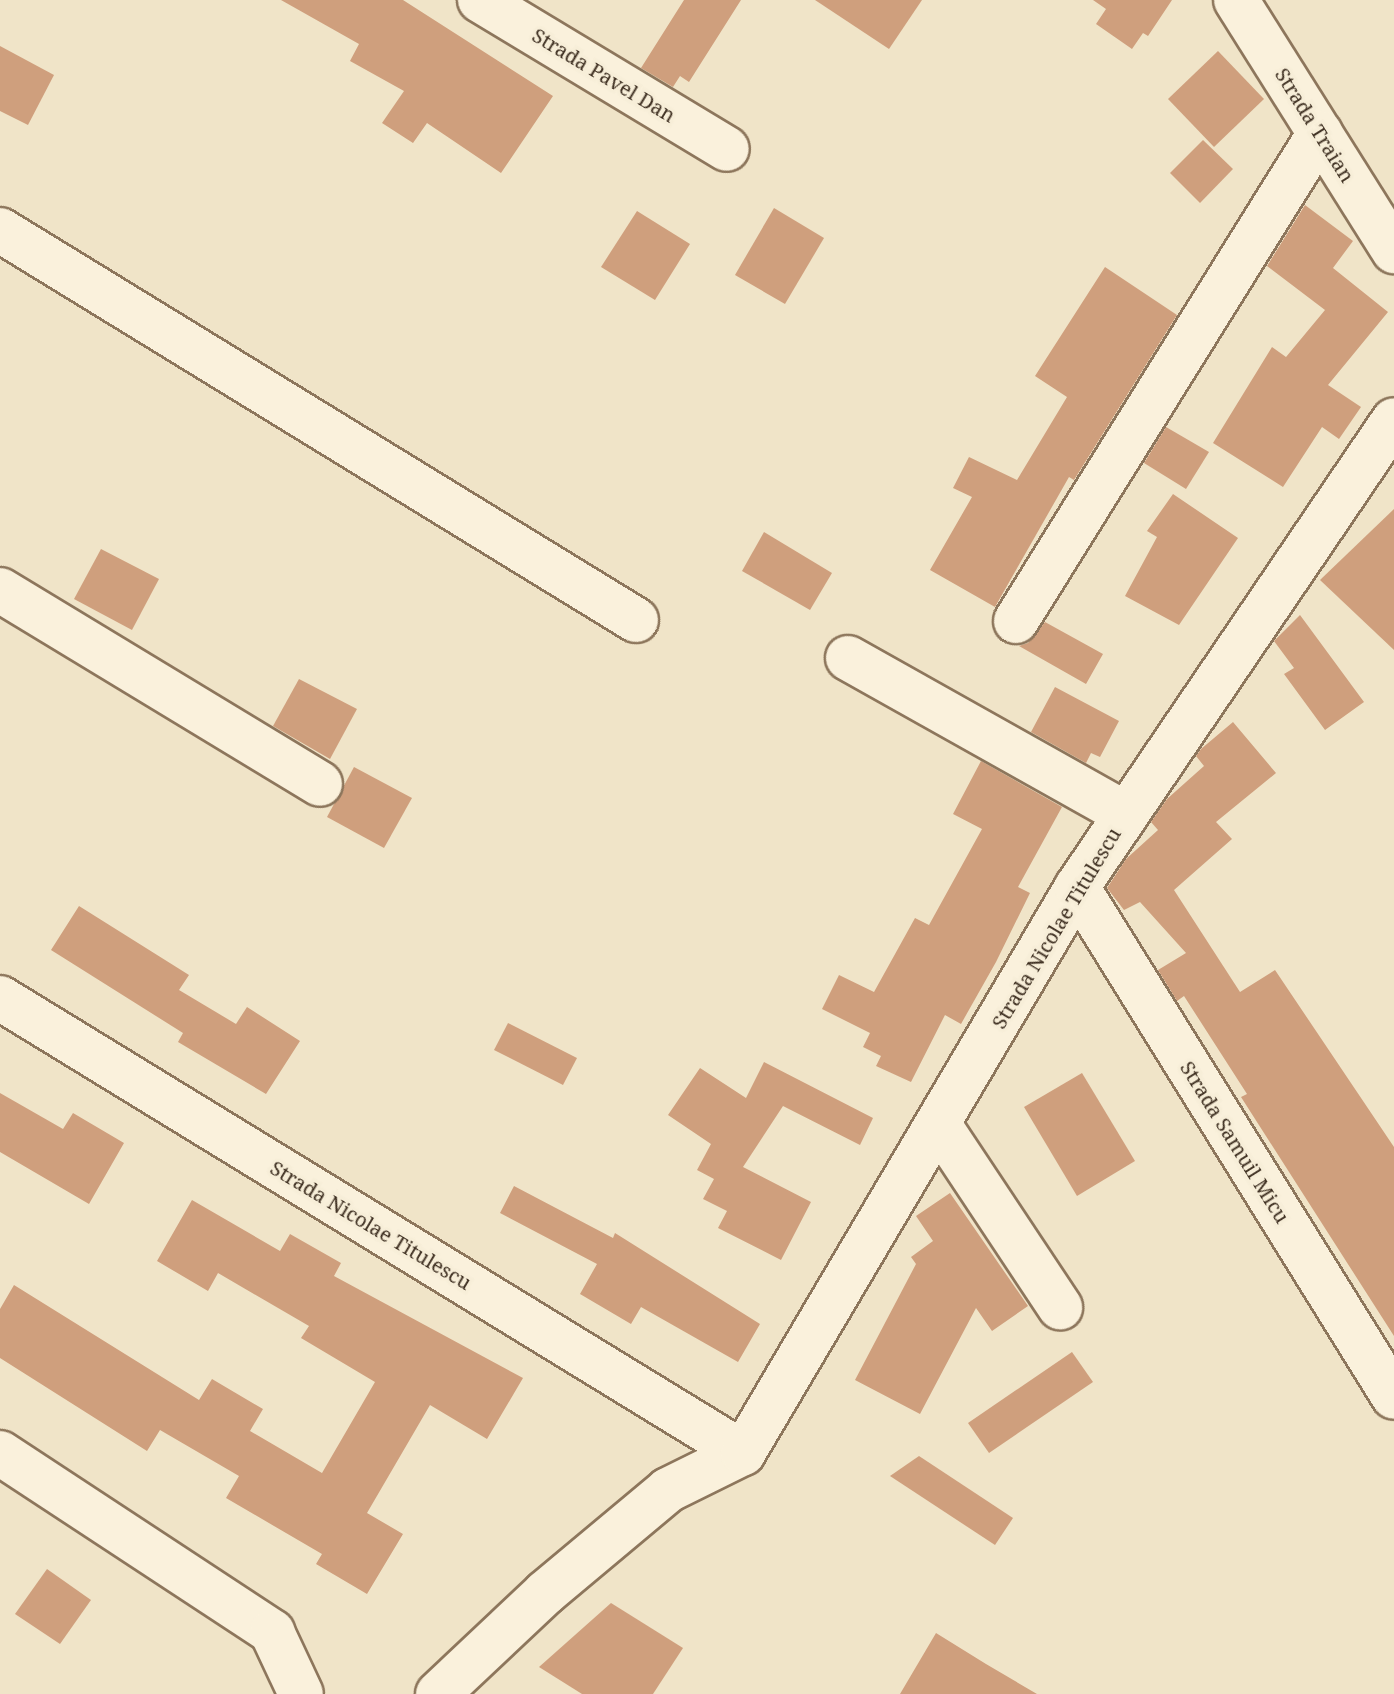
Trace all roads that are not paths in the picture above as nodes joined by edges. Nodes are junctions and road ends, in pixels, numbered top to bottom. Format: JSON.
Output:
{"nodes":[{"id":1,"x":480,"y":0,"type":"edge"},
{"id":2,"x":1236,"y":0,"type":"edge"},
{"id":3,"x":1320,"y":133,"type":"junction"},
{"id":4,"x":727,"y":149,"type":"dead end"},
{"id":5,"x":0,"y":230,"type":"edge"},
{"id":6,"x":1394,"y":251,"type":"edge"},
{"id":7,"x":1394,"y":420,"type":"edge"},
{"id":8,"x":0,"y":590,"type":"edge"},
{"id":9,"x":636,"y":620,"type":"dead end"},
{"id":10,"x":1016,"y":621,"type":"dead end"},
{"id":11,"x":848,"y":658,"type":"dead end"},
{"id":12,"x":320,"y":784,"type":"dead end"},
{"id":13,"x":1126,"y":814,"type":"junction"},
{"id":14,"x":1077,"y":887,"type":"junction"},
{"id":15,"x":0,"y":998,"type":"edge"},
{"id":16,"x":939,"y":1125,"type":"junction"},
{"id":17,"x":1060,"y":1307,"type":"dead end"},
{"id":18,"x":1394,"y":1397,"type":"edge"},
{"id":19,"x":0,"y":1453,"type":"edge"},
{"id":20,"x":743,"y":1453,"type":"junction"},
{"id":21,"x":301,"y":1694,"type":"edge"},
{"id":22,"x":438,"y":1694,"type":"edge"}],
"edges":[{"from":1,"to":4,"type":"street","name":"Strada Pavel Dan"},
{"from":2,"to":3,"type":"street","name":"Strada Traian"},
{"from":3,"to":6,"type":"street","name":"Strada Traian"},
{"from":3,"to":10,"type":"street"},
{"from":5,"to":9,"type":"street"},
{"from":7,"to":13,"type":"street","name":"Strada Nicolae Titulescu"},
{"from":8,"to":12,"type":"street"},
{"from":11,"to":13,"type":"street"},
{"from":13,"to":14,"type":"street","name":"Strada Nicolae Titulescu"},
{"from":14,"to":16,"type":"street","name":"Strada Nicolae Titulescu"},
{"from":14,"to":18,"type":"street","name":"Strada Samuil Micu"},
{"from":15,"to":20,"type":"street","name":"Strada Nicolae Titulescu"},
{"from":16,"to":17,"type":"street"},
{"from":16,"to":20,"type":"street","name":"Strada Nicolae Titulescu"},
{"from":19,"to":21,"type":"street"},
{"from":20,"to":22,"type":"street"}]}
